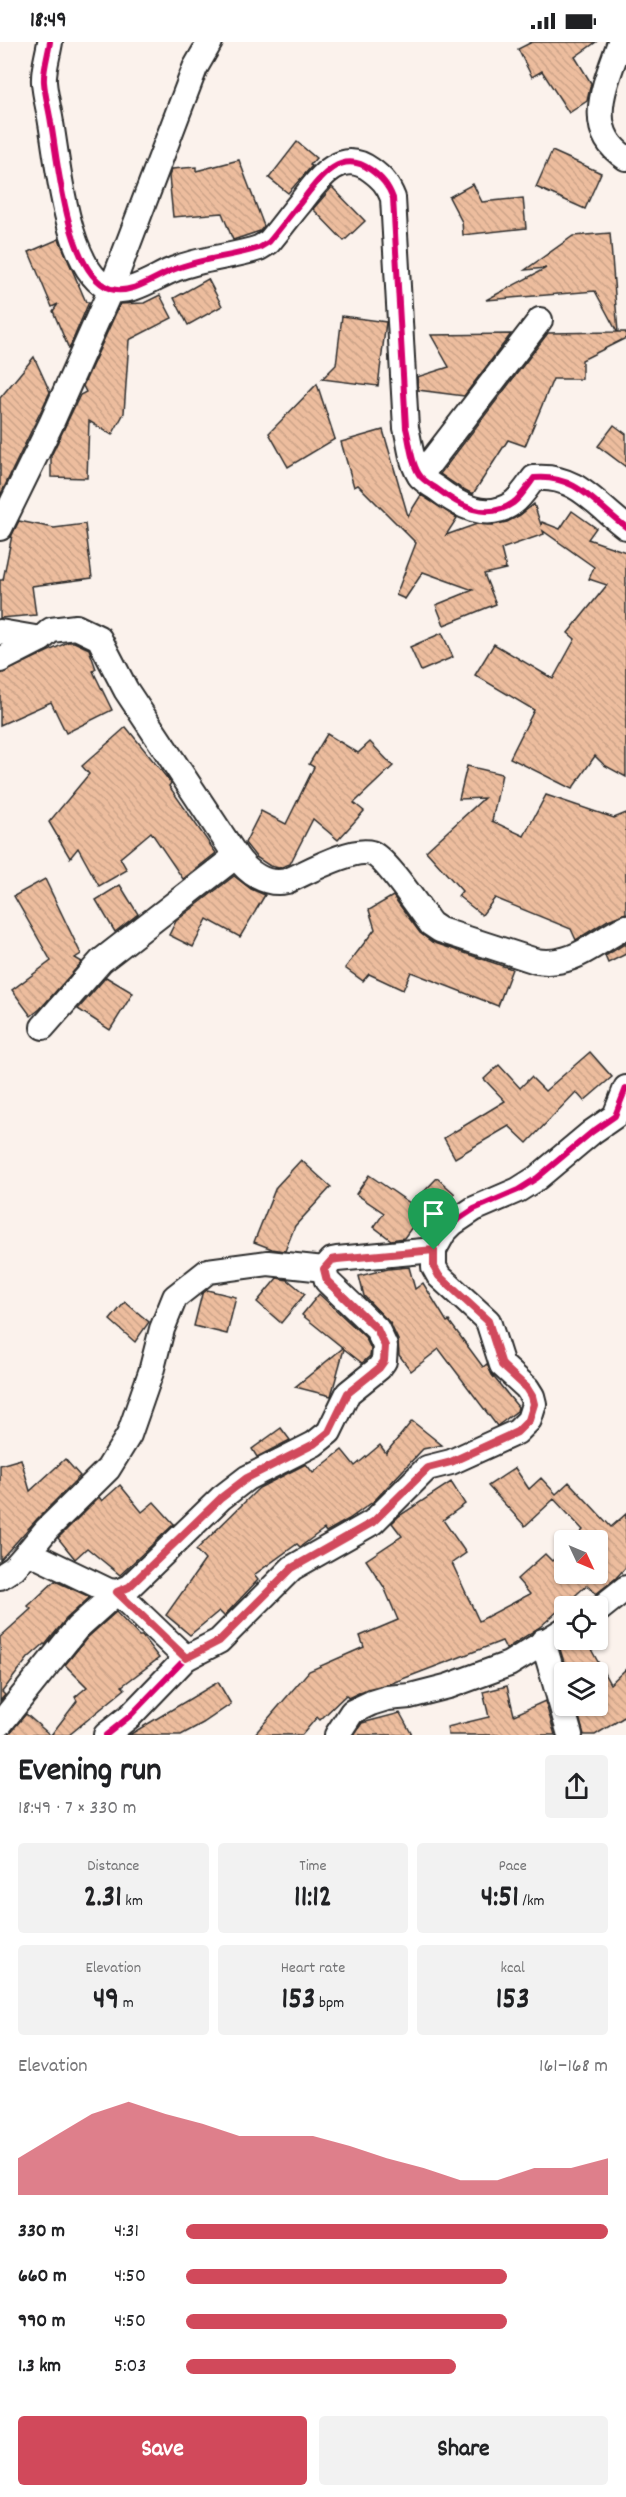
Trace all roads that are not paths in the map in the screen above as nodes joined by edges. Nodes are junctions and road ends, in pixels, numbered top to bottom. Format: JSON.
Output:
{"nodes":[{"id":1,"x":50,"y":42,"type":"edge"},
{"id":2,"x":210,"y":42,"type":"edge"},
{"id":3,"x":620,"y":42,"type":"edge"},
{"id":4,"x":626,"y":158,"type":"edge"},
{"id":5,"x":111,"y":289,"type":"junction"},
{"id":6,"x":540,"y":320,"type":"dead end"},
{"id":7,"x":420,"y":476,"type":"junction"},
{"id":8,"x":626,"y":527,"type":"edge"},
{"id":9,"x":0,"y":528,"type":"edge"},
{"id":10,"x":0,"y":632,"type":"edge"},
{"id":11,"x":41,"y":639,"type":"junction"},
{"id":12,"x":0,"y":660,"type":"edge"},
{"id":13,"x":236,"y":856,"type":"junction"},
{"id":14,"x":626,"y":927,"type":"edge"},
{"id":15,"x":43,"y":1028,"type":"dead end"},
{"id":16,"x":626,"y":1088,"type":"edge"},
{"id":17,"x":434,"y":1250,"type":"junction"},
{"id":18,"x":324,"y":1269,"type":"junction"},
{"id":19,"x":28,"y":1552,"type":"junction"},
{"id":20,"x":0,"y":1577,"type":"edge"},
{"id":21,"x":626,"y":1588,"type":"edge"},
{"id":22,"x":117,"y":1592,"type":"junction"},
{"id":23,"x":608,"y":1602,"type":"edge"},
{"id":24,"x":554,"y":1636,"type":"edge"},
{"id":25,"x":556,"y":1650,"type":"edge"},
{"id":26,"x":186,"y":1658,"type":"junction"},
{"id":27,"x":0,"y":1724,"type":"edge"},
{"id":28,"x":106,"y":1735,"type":"edge"},
{"id":29,"x":337,"y":1735,"type":"edge"},
{"id":30,"x":570,"y":1735,"type":"edge"}],
"edges":[{"from":1,"to":5,"type":"street"},
{"from":2,"to":5,"type":"street"},
{"from":3,"to":4,"type":"street"},
{"from":5,"to":7,"type":"street"},
{"from":5,"to":9,"type":"street"},
{"from":6,"to":7,"type":"street"},
{"from":7,"to":8,"type":"street"},
{"from":10,"to":11,"type":"street"},
{"from":11,"to":12,"type":"street"},
{"from":11,"to":13,"type":"street"},
{"from":13,"to":14,"type":"street"},
{"from":13,"to":15,"type":"street"},
{"from":16,"to":17,"type":"street"},
{"from":17,"to":18,"type":"street"},
{"from":17,"to":26,"type":"street"},
{"from":18,"to":19,"type":"street"},
{"from":18,"to":22,"type":"street"},
{"from":19,"to":20,"type":"street"},
{"from":19,"to":22,"type":"street"},
{"from":21,"to":23,"type":"street"},
{"from":22,"to":26,"type":"street"},
{"from":22,"to":27,"type":"street"},
{"from":24,"to":29,"type":"street"},
{"from":25,"to":30,"type":"street"},
{"from":26,"to":28,"type":"street"}]}
